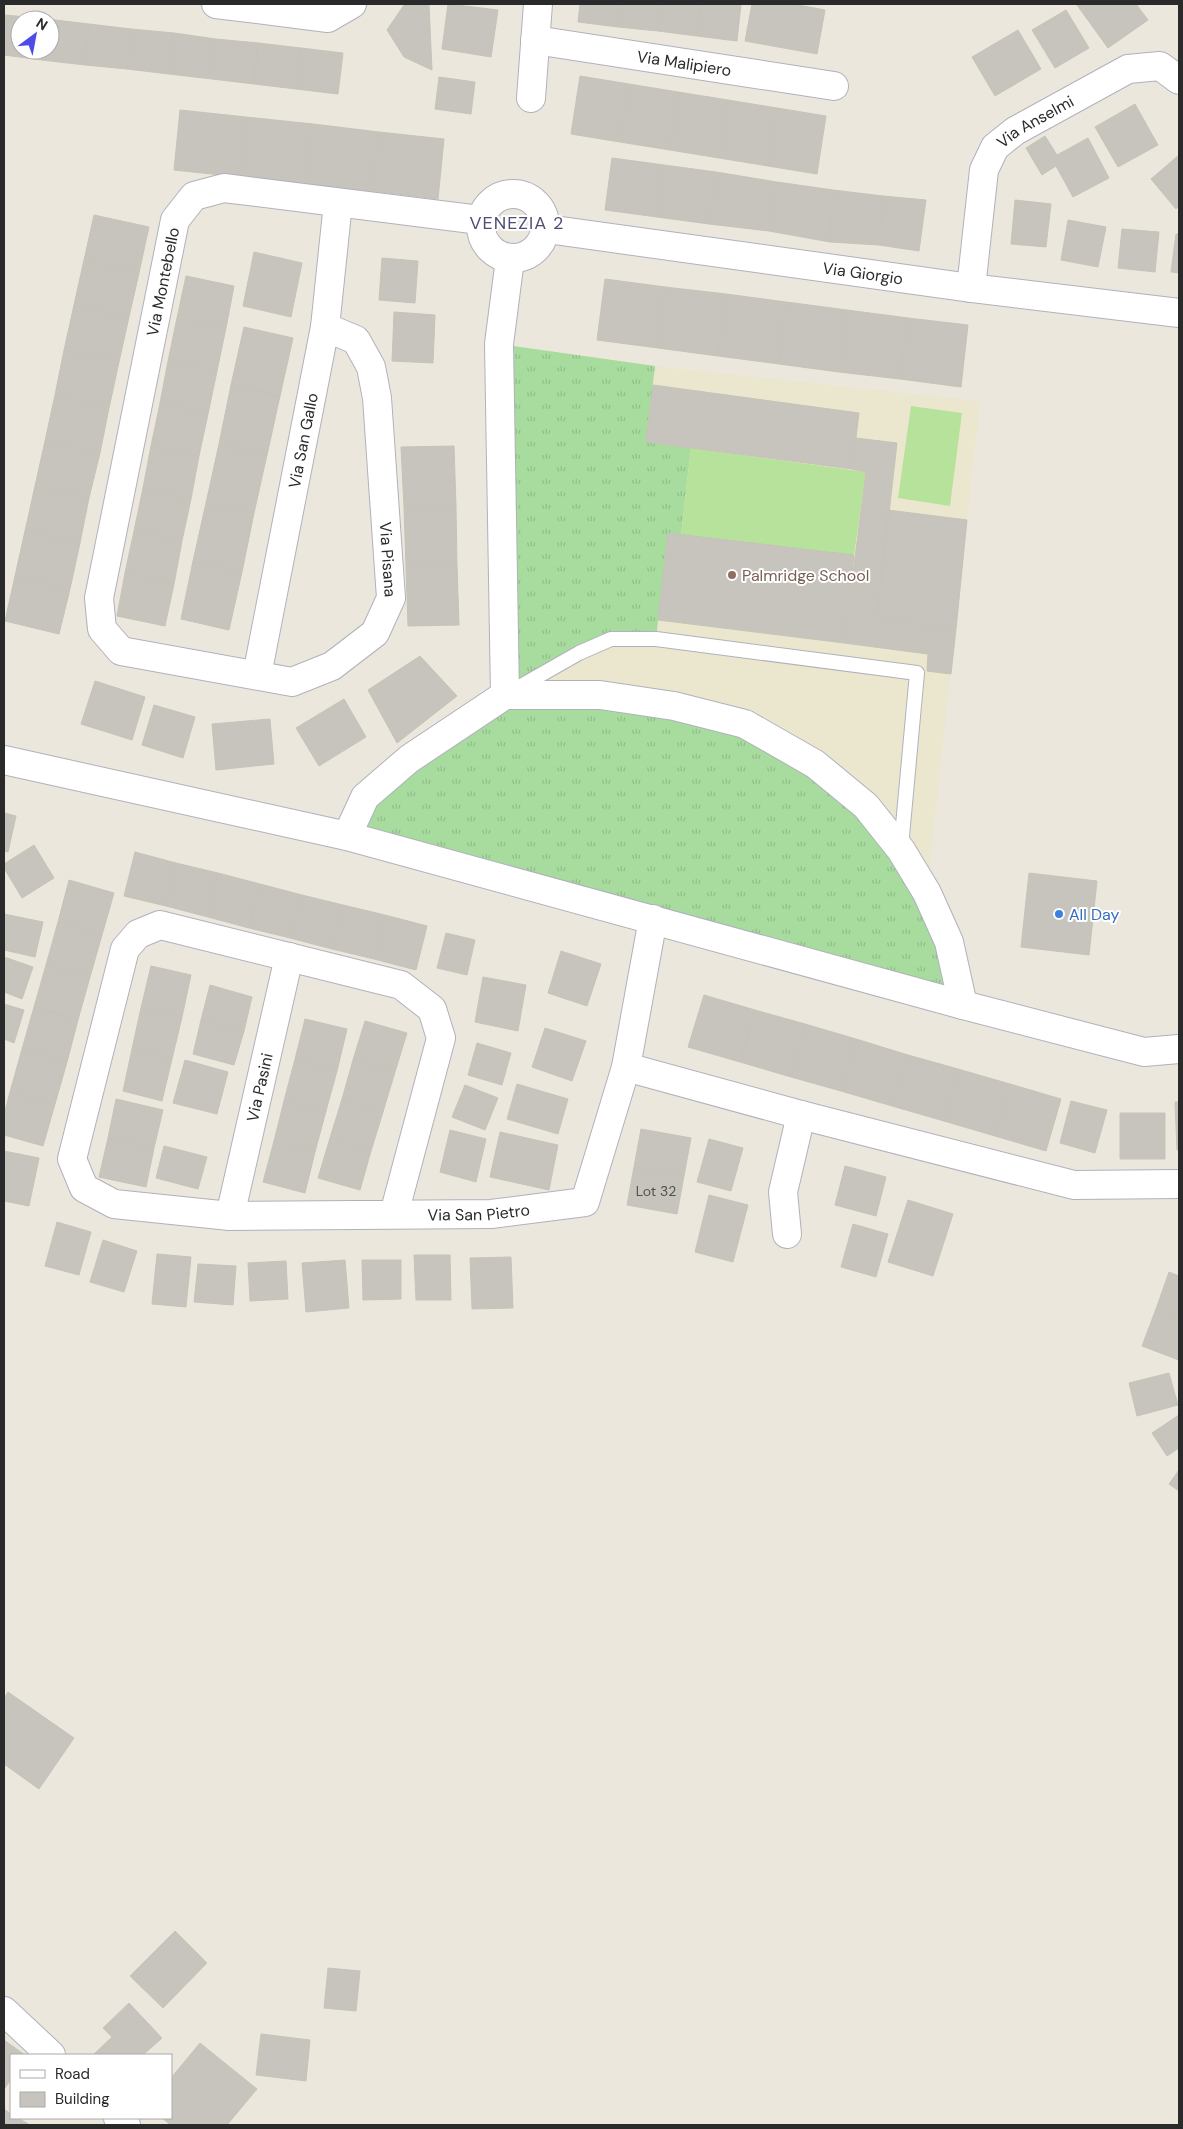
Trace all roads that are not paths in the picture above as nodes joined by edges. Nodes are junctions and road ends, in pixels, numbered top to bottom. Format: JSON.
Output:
{"nodes":[{"id":1,"x":216,"y":4,"type":"edge"},
{"id":2,"x":352,"y":4,"type":"edge"},
{"id":3,"x":538,"y":4,"type":"edge"},
{"id":4,"x":536,"y":40,"type":"junction"},
{"id":5,"x":1179,"y":80,"type":"edge"},
{"id":6,"x":834,"y":86,"type":"dead end"},
{"id":7,"x":531,"y":98,"type":"dead end"},
{"id":8,"x":338,"y":203,"type":"junction"},
{"id":9,"x":480,"y":220,"type":"junction"},
{"id":10,"x":547,"y":229,"type":"junction"},
{"id":11,"x":510,"y":259,"type":"junction"},
{"id":12,"x":971,"y":288,"type":"junction"},
{"id":13,"x":1179,"y":313,"type":"edge"},
{"id":14,"x":325,"y":327,"type":"junction"},
{"id":15,"x":102,"y":629,"type":"joint"},
{"id":16,"x":257,"y":675,"type":"junction"},
{"id":17,"x":505,"y":695,"type":"junction"},
{"id":18,"x":4,"y":760,"type":"edge"},
{"id":19,"x":347,"y":836,"type":"junction"},
{"id":20,"x":901,"y":850,"type":"junction"},
{"id":21,"x":654,"y":919,"type":"junction"},
{"id":22,"x":289,"y":957,"type":"junction"},
{"id":23,"x":963,"y":1005,"type":"junction"},
{"id":24,"x":1179,"y":1049,"type":"edge"},
{"id":25,"x":626,"y":1067,"type":"junction"},
{"id":26,"x":801,"y":1115,"type":"junction"},
{"id":27,"x":1179,"y":1184,"type":"edge"},
{"id":28,"x":394,"y":1214,"type":"junction"},
{"id":29,"x":230,"y":1216,"type":"junction"},
{"id":30,"x":787,"y":1234,"type":"dead end"},
{"id":31,"x":4,"y":2012,"type":"edge"},
{"id":32,"x":50,"y":2054,"type":"edge"}],
"edges":[{"from":1,"to":2,"type":"street"},
{"from":3,"to":4,"type":"street"},
{"from":4,"to":6,"type":"street","name":"Via Malipiero"},
{"from":4,"to":7,"type":"street"},
{"from":5,"to":12,"type":"street","name":"Via Anselmi"},
{"from":8,"to":9,"type":"street","name":"Via Montebello"},
{"from":8,"to":14,"type":"street","name":"Via San Gallo"},
{"from":8,"to":15,"type":"street","name":"Via Montebello"},
{"from":9,"to":10,"type":"street"},
{"from":9,"to":11,"type":"street"},
{"from":10,"to":11,"type":"street"},
{"from":10,"to":12,"type":"street","name":"Via Giorgio"},
{"from":11,"to":17,"type":"street"},
{"from":12,"to":13,"type":"street","name":"Via Giorgio"},
{"from":14,"to":16,"type":"street","name":"Via San Gallo"},
{"from":14,"to":16,"type":"street","name":"Via Pisana"},
{"from":15,"to":16,"type":"street","name":"Via Pisana"},
{"from":17,"to":19,"type":"street"},
{"from":17,"to":20,"type":"street"},
{"from":17,"to":20,"type":"lane"},
{"from":18,"to":19,"type":"street"},
{"from":19,"to":21,"type":"street"},
{"from":20,"to":23,"type":"street"},
{"from":21,"to":23,"type":"street"},
{"from":21,"to":25,"type":"street","name":"Via San Pietro"},
{"from":22,"to":28,"type":"street"},
{"from":22,"to":29,"type":"street","name":"Via Pasini"},
{"from":22,"to":29,"type":"street","name":"Via San Pietro"},
{"from":23,"to":24,"type":"street"},
{"from":25,"to":26,"type":"street"},
{"from":25,"to":28,"type":"street","name":"Via San Pietro"},
{"from":26,"to":27,"type":"street"},
{"from":26,"to":30,"type":"street"},
{"from":28,"to":29,"type":"street","name":"Via San Pietro"},
{"from":31,"to":32,"type":"street"}]}
